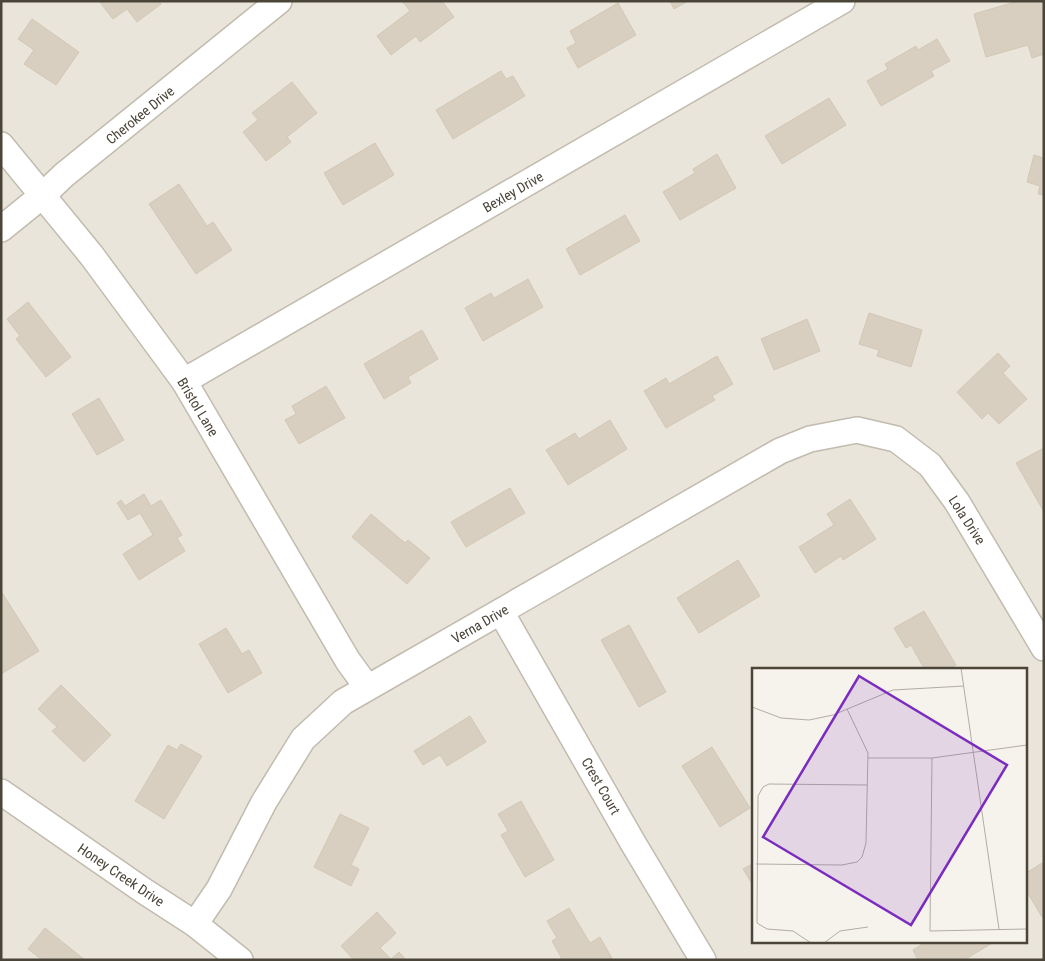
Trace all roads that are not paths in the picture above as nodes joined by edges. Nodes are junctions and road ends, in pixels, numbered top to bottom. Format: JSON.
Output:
{"nodes":[{"id":1,"x":279,"y":1,"type":"edge"},
{"id":2,"x":842,"y":1,"type":"edge"},
{"id":3,"x":1,"y":145,"type":"edge"},
{"id":4,"x":43,"y":195,"type":"junction"},
{"id":5,"x":1,"y":229,"type":"edge"},
{"id":6,"x":184,"y":381,"type":"junction"},
{"id":7,"x":856,"y":430,"type":"joint"},
{"id":8,"x":501,"y":612,"type":"junction"},
{"id":9,"x":1044,"y":648,"type":"edge"},
{"id":10,"x":367,"y":688,"type":"junction"},
{"id":11,"x":1,"y":792,"type":"edge"},
{"id":12,"x":194,"y":924,"type":"junction"},
{"id":13,"x":240,"y":960,"type":"edge"},
{"id":14,"x":703,"y":960,"type":"edge"}],
"edges":[{"from":1,"to":4,"type":"street","name":"Cherokee Drive"},
{"from":2,"to":6,"type":"street","name":"Bexley Drive"},
{"from":3,"to":4,"type":"street","name":"Bristol Lane"},
{"from":4,"to":5,"type":"street","name":"Cherokee Drive"},
{"from":4,"to":6,"type":"street","name":"Bristol Lane"},
{"from":6,"to":10,"type":"street","name":"Bristol Lane"},
{"from":7,"to":8,"type":"street","name":"Verna Drive"},
{"from":7,"to":9,"type":"street","name":"Lola Drive"},
{"from":8,"to":10,"type":"street","name":"Verna Drive"},
{"from":8,"to":14,"type":"street","name":"Crest Court"},
{"from":10,"to":12,"type":"street","name":"Verna Drive"},
{"from":11,"to":12,"type":"street","name":"Honey Creek Drive"},
{"from":12,"to":13,"type":"street","name":"Honey Creek Drive"}]}
